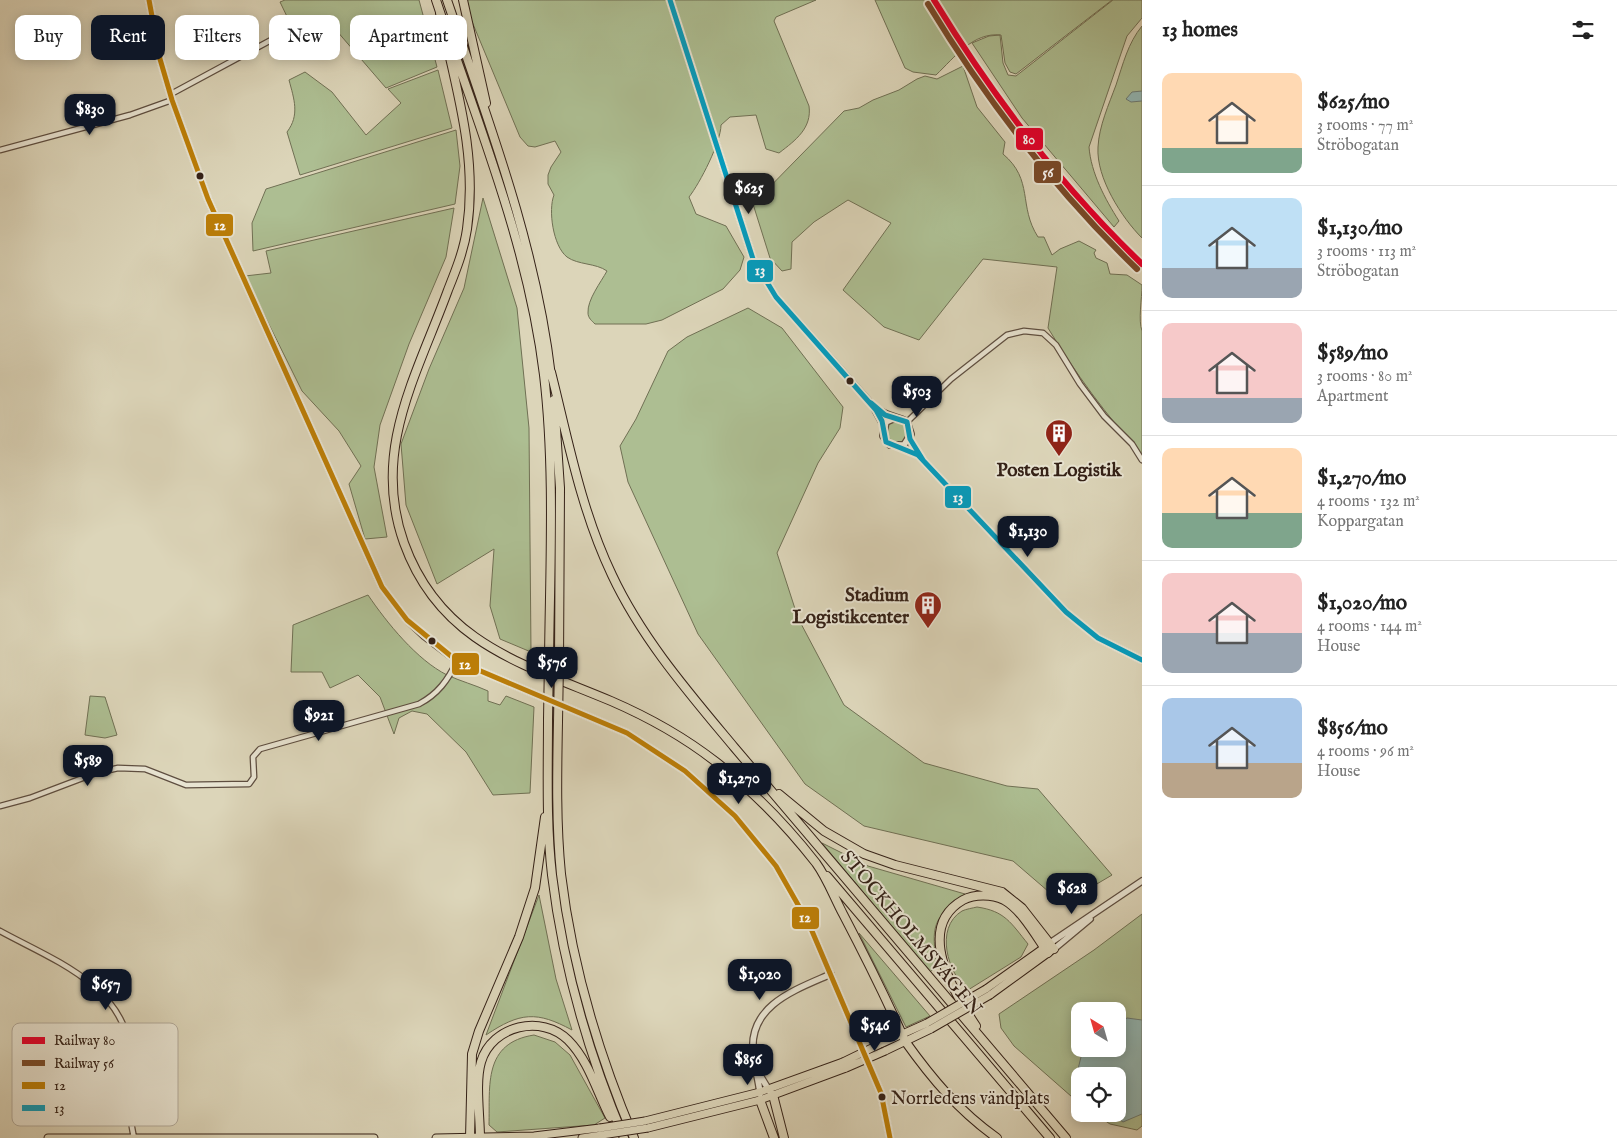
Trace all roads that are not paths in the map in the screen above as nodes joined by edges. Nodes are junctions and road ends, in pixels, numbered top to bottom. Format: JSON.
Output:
{"nodes":[{"id":1,"x":149,"y":0,"type":"edge"},
{"id":2,"x":436,"y":0,"type":"edge"},
{"id":3,"x":447,"y":0,"type":"edge"},
{"id":4,"x":463,"y":0,"type":"edge"},
{"id":5,"x":670,"y":0,"type":"edge"},
{"id":6,"x":440,"y":13,"type":"junction"},
{"id":7,"x":269,"y":41,"type":"edge"},
{"id":8,"x":170,"y":94,"type":"junction"},
{"id":9,"x":172,"y":100,"type":"junction"},
{"id":10,"x":488,"y":120,"type":"junction"},
{"id":11,"x":0,"y":150,"type":"edge"},
{"id":12,"x":551,"y":372,"type":"junction"},
{"id":13,"x":874,"y":406,"type":"junction"},
{"id":14,"x":895,"y":418,"type":"junction"},
{"id":15,"x":907,"y":422,"type":"junction"},
{"id":16,"x":884,"y":426,"type":"junction"},
{"id":17,"x":910,"y":438,"type":"junction"},
{"id":18,"x":900,"y":446,"type":"junction"},
{"id":19,"x":918,"y":455,"type":"junction"},
{"id":20,"x":1142,"y":460,"type":"edge"},
{"id":21,"x":1142,"y":660,"type":"edge"},
{"id":22,"x":457,"y":661,"type":"junction"},
{"id":23,"x":761,"y":779,"type":"junction"},
{"id":24,"x":548,"y":790,"type":"junction"},
{"id":25,"x":0,"y":806,"type":"edge"},
{"id":26,"x":818,"y":865,"type":"junction"},
{"id":27,"x":1142,"y":881,"type":"edge"},
{"id":28,"x":0,"y":931,"type":"edge"},
{"id":29,"x":1049,"y":948,"type":"junction"},
{"id":30,"x":831,"y":974,"type":"junction"},
{"id":31,"x":123,"y":1023,"type":"edge"},
{"id":32,"x":904,"y":1038,"type":"junction"},
{"id":33,"x":1003,"y":1064,"type":"junction"},
{"id":34,"x":844,"y":1065,"type":"junction"},
{"id":35,"x":756,"y":1070,"type":"junction"},
{"id":36,"x":771,"y":1092,"type":"junction"},
{"id":37,"x":616,"y":1096,"type":"junction"},
{"id":38,"x":760,"y":1096,"type":"junction"},
{"id":39,"x":601,"y":1132,"type":"junction"},
{"id":40,"x":48,"y":1138,"type":"edge"},
{"id":41,"x":134,"y":1138,"type":"edge"},
{"id":42,"x":329,"y":1138,"type":"edge"},
{"id":43,"x":374,"y":1138,"type":"edge"},
{"id":44,"x":436,"y":1138,"type":"edge"},
{"id":45,"x":470,"y":1138,"type":"edge"},
{"id":46,"x":480,"y":1138,"type":"edge"},
{"id":47,"x":582,"y":1138,"type":"edge"},
{"id":48,"x":623,"y":1138,"type":"edge"},
{"id":49,"x":634,"y":1138,"type":"edge"},
{"id":50,"x":639,"y":1138,"type":"edge"},
{"id":51,"x":774,"y":1138,"type":"edge"},
{"id":52,"x":784,"y":1138,"type":"edge"},
{"id":53,"x":890,"y":1138,"type":"edge"},
{"id":54,"x":997,"y":1138,"type":"edge"},
{"id":55,"x":1050,"y":1138,"type":"edge"},
{"id":56,"x":1066,"y":1138,"type":"edge"}],
"edges":[{"from":1,"to":8,"type":"street"},
{"from":2,"to":6,"type":"highway"},
{"from":3,"to":10,"type":"highway"},
{"from":4,"to":10,"type":"highway"},
{"from":5,"to":13,"type":"street"},
{"from":6,"to":24,"type":"highway","bridge":true},
{"from":6,"to":26,"type":"highway"},
{"from":7,"to":8,"type":"street"},
{"from":8,"to":9,"type":"street"},
{"from":9,"to":11,"type":"street"},
{"from":9,"to":22,"type":"street"},
{"from":10,"to":12,"type":"highway"},
{"from":12,"to":23,"type":"highway","name":"STOCKHOLMSVÄGEN"},
{"from":12,"to":37,"type":"highway","bridge":true},
{"from":13,"to":14,"type":"street"},
{"from":13,"to":16,"type":"street"},
{"from":14,"to":15,"type":"street"},
{"from":14,"to":16,"type":"street"},
{"from":15,"to":17,"type":"street"},
{"from":15,"to":20,"type":"street"},
{"from":16,"to":18,"type":"street"},
{"from":17,"to":18,"type":"street"},
{"from":17,"to":19,"type":"street"},
{"from":18,"to":19,"type":"street"},
{"from":19,"to":21,"type":"street"},
{"from":22,"to":25,"type":"street"},
{"from":22,"to":30,"type":"street"},
{"from":23,"to":29,"type":"highway"},
{"from":23,"to":33,"type":"highway","name":"STOCKHOLMSVÄGEN"},
{"from":24,"to":45,"type":"highway"},
{"from":24,"to":48,"type":"highway"},
{"from":26,"to":32,"type":"highway"},
{"from":26,"to":55,"type":"highway","name":"STOCKHOLMSVÄGEN"},
{"from":27,"to":29,"type":"street"},
{"from":28,"to":31,"type":"street"},
{"from":29,"to":32,"type":"main road","bridge":true},
{"from":29,"to":33,"type":"highway"},
{"from":30,"to":35,"type":"street"},
{"from":30,"to":53,"type":"street"},
{"from":32,"to":34,"type":"main road","bridge":true},
{"from":32,"to":34,"type":"main road","bridge":true},
{"from":32,"to":54,"type":"highway"},
{"from":33,"to":56,"type":"highway","name":"STOCKHOLMSVÄGEN"},
{"from":34,"to":36,"type":"main road"},
{"from":35,"to":36,"type":"street"},
{"from":35,"to":38,"type":"street"},
{"from":36,"to":38,"type":"main road"},
{"from":36,"to":52,"type":"highway"},
{"from":37,"to":49,"type":"highway"},
{"from":37,"to":50,"type":"highway"},
{"from":38,"to":39,"type":"main road","bridge":true},
{"from":38,"to":51,"type":"highway"},
{"from":39,"to":46,"type":"main road"},
{"from":39,"to":47,"type":"main road"},
{"from":40,"to":41,"type":"main road"},
{"from":41,"to":42,"type":"main road"},
{"from":42,"to":43,"type":"main road"},
{"from":44,"to":45,"type":"main road"},
{"from":45,"to":46,"type":"main road"},
{"from":46,"to":48,"type":"highway"}]}
